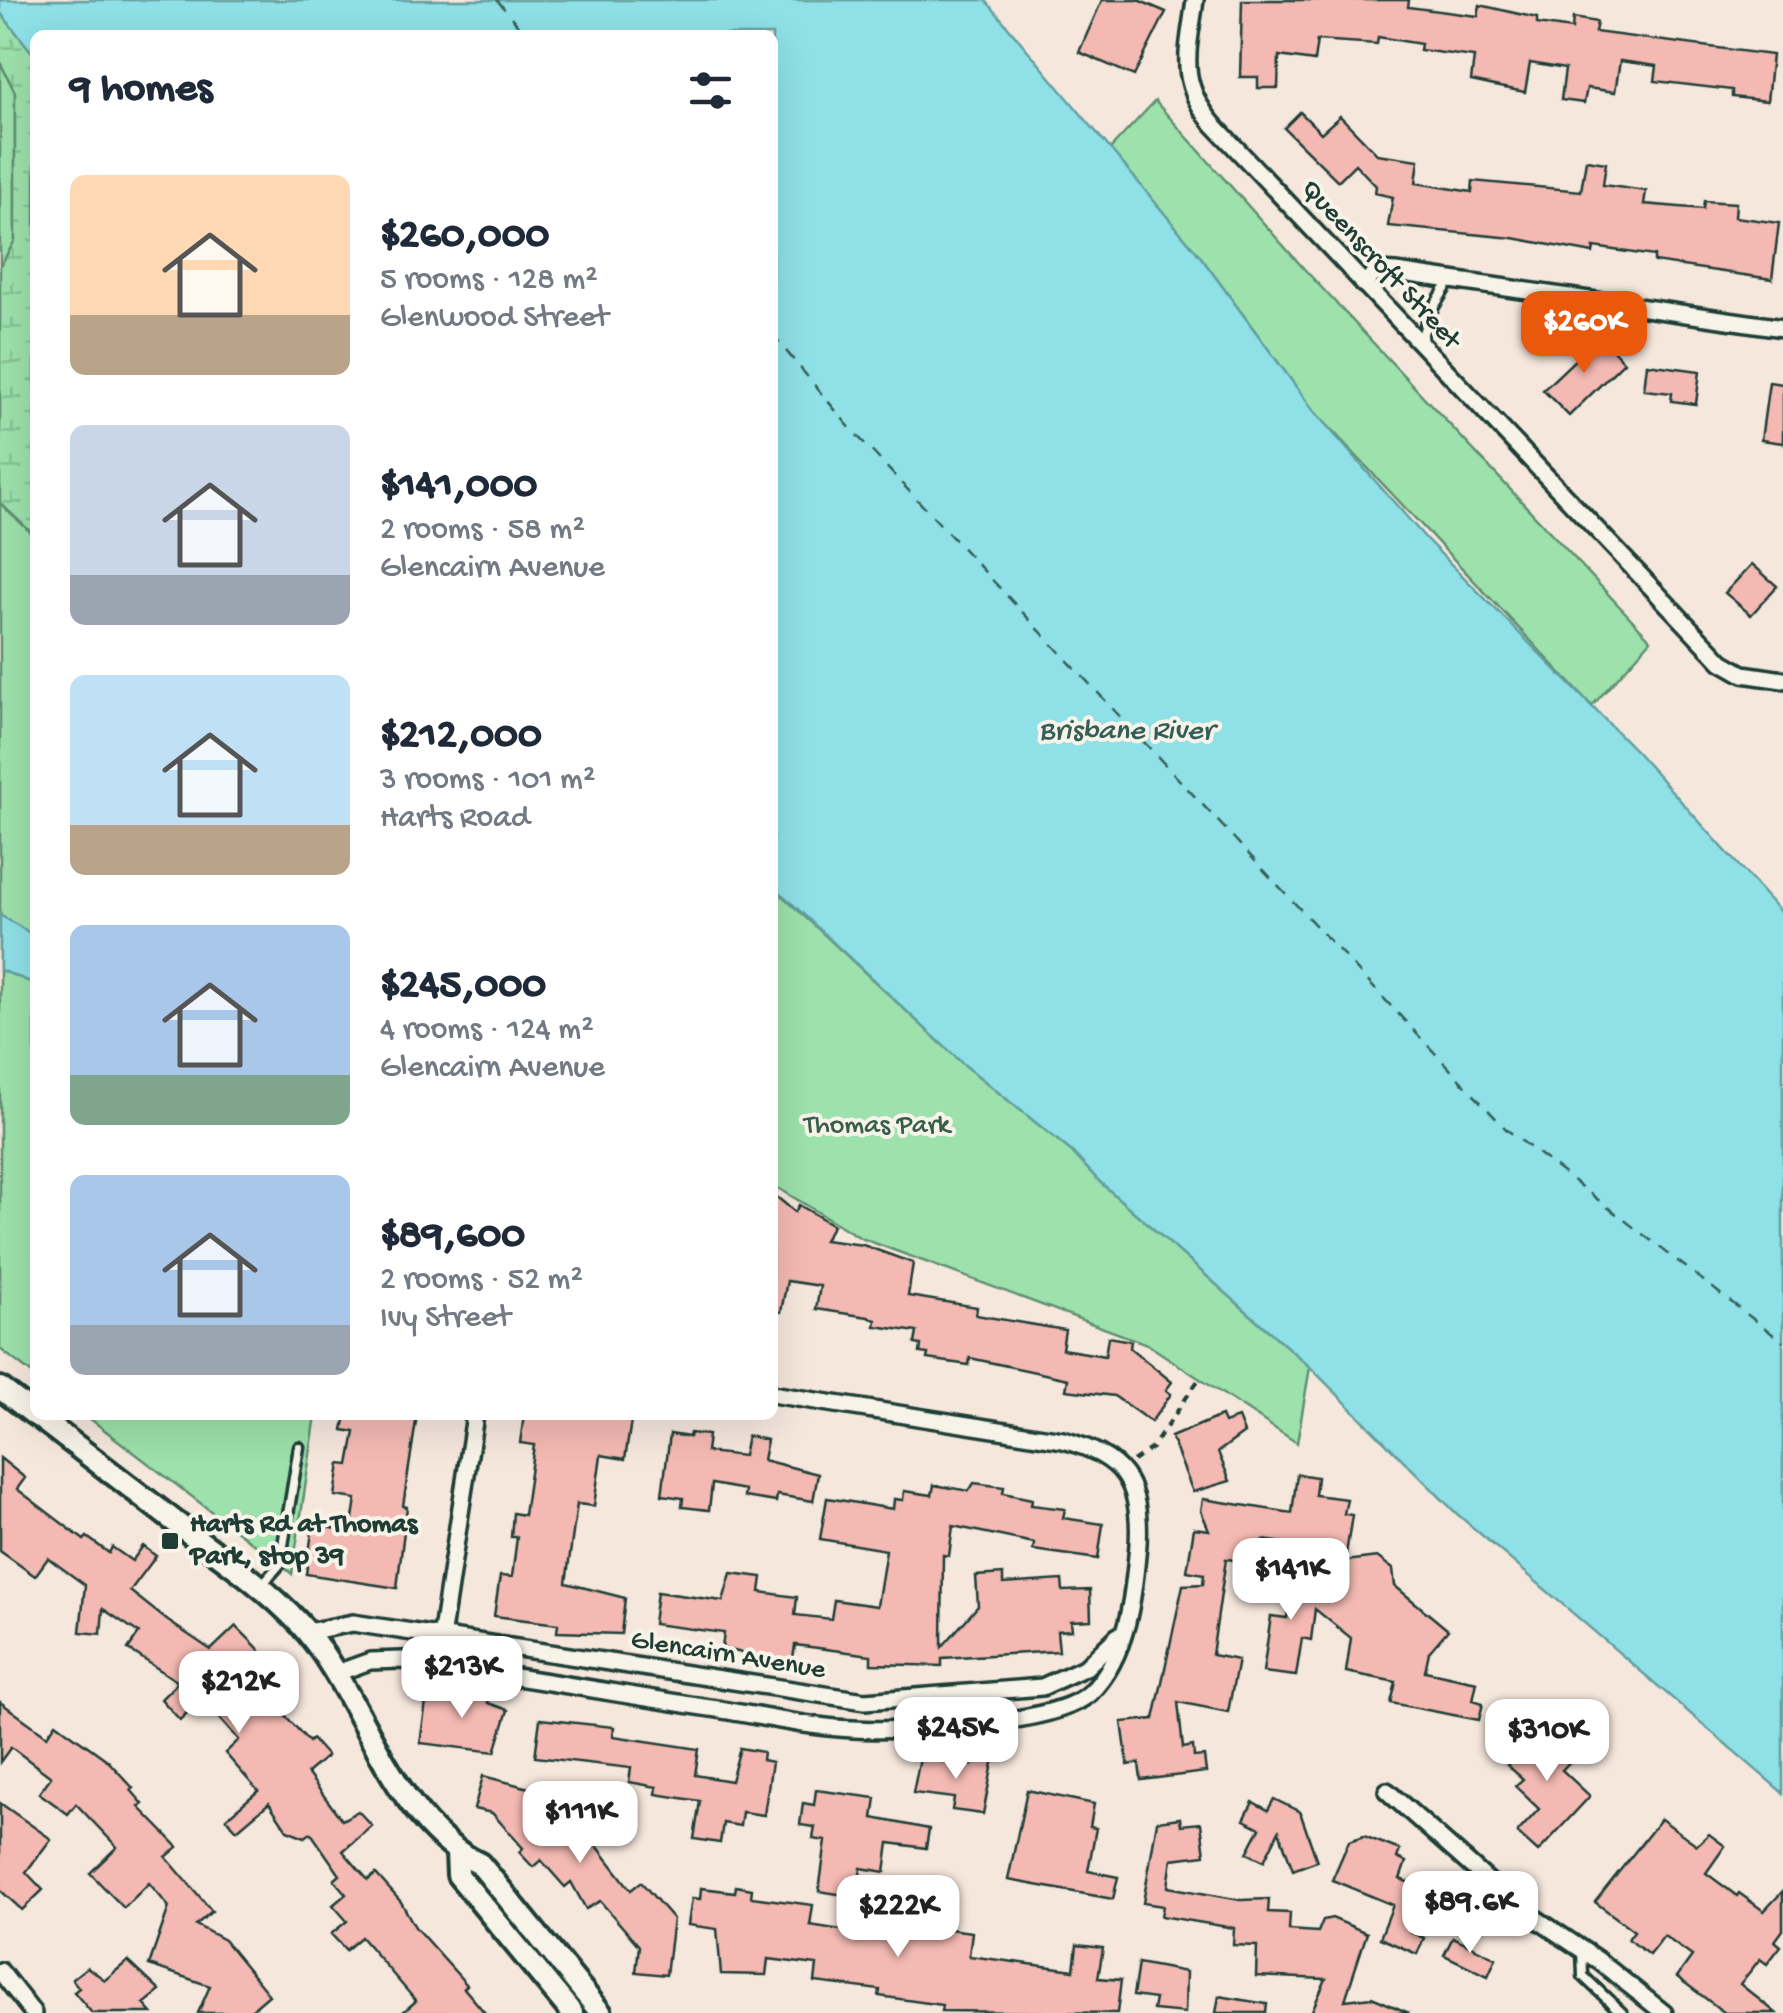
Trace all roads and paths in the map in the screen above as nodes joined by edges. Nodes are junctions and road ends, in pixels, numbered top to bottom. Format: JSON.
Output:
{"nodes":[{"id":1,"x":1195,"y":0,"type":"edge"},
{"id":2,"x":1450,"y":281,"type":"junction"},
{"id":3,"x":1363,"y":284,"type":"junction"},
{"id":4,"x":1783,"y":328,"type":"edge"},
{"id":5,"x":1420,"y":344,"type":"junction"},
{"id":6,"x":1783,"y":680,"type":"edge"},
{"id":7,"x":1199,"y":1379,"type":"dead end"},
{"id":8,"x":0,"y":1388,"type":"edge"},
{"id":9,"x":778,"y":1395,"type":"edge"},
{"id":10,"x":30,"y":1411,"type":"edge"},
{"id":11,"x":42,"y":1420,"type":"edge"},
{"id":12,"x":474,"y":1420,"type":"edge"},
{"id":13,"x":298,"y":1447,"type":"dead end"},
{"id":14,"x":1130,"y":1462,"type":"dead end"},
{"id":15,"x":260,"y":1586,"type":"junction"},
{"id":16,"x":1124,"y":1626,"type":"junction"},
{"id":17,"x":306,"y":1632,"type":"junction"},
{"id":18,"x":441,"y":1636,"type":"junction"},
{"id":19,"x":437,"y":1665,"type":"junction"},
{"id":20,"x":334,"y":1674,"type":"junction"},
{"id":21,"x":1387,"y":1791,"type":"dead end"},
{"id":22,"x":458,"y":1853,"type":"junction"},
{"id":23,"x":1582,"y":1949,"type":"junction"},
{"id":24,"x":0,"y":1971,"type":"edge"},
{"id":25,"x":33,"y":2013,"type":"edge"},
{"id":26,"x":572,"y":2013,"type":"edge"},
{"id":27,"x":601,"y":2013,"type":"edge"},
{"id":28,"x":1622,"y":2013,"type":"edge"},
{"id":29,"x":1664,"y":2013,"type":"edge"}],
"edges":[{"from":1,"to":3,"type":"street","name":"Queenscroft Street"},
{"from":2,"to":3,"type":"street"},
{"from":2,"to":4,"type":"street"},
{"from":2,"to":5,"type":"lane"},
{"from":3,"to":5,"type":"street","name":"Queenscroft Street"},
{"from":5,"to":6,"type":"street","name":"Queenscroft Street"},
{"from":7,"to":14,"type":"path"},
{"from":8,"to":10,"type":"street"},
{"from":9,"to":16,"type":"street","name":"Glencairn Avenue"},
{"from":11,"to":15,"type":"street"},
{"from":12,"to":18,"type":"street"},
{"from":13,"to":15,"type":"lane"},
{"from":15,"to":17,"type":"street"},
{"from":16,"to":18,"type":"street","name":"Glencairn Avenue"},
{"from":16,"to":19,"type":"street","name":"Glencairn Avenue"},
{"from":17,"to":18,"type":"street","name":"Glencairn Avenue"},
{"from":17,"to":20,"type":"street"},
{"from":18,"to":19,"type":"street"},
{"from":19,"to":20,"type":"street","name":"Glencairn Avenue"},
{"from":20,"to":22,"type":"street"},
{"from":21,"to":23,"type":"street"},
{"from":22,"to":26,"type":"street"},
{"from":22,"to":27,"type":"street"},
{"from":23,"to":28,"type":"lane"},
{"from":23,"to":29,"type":"street"},
{"from":24,"to":25,"type":"street"}]}
